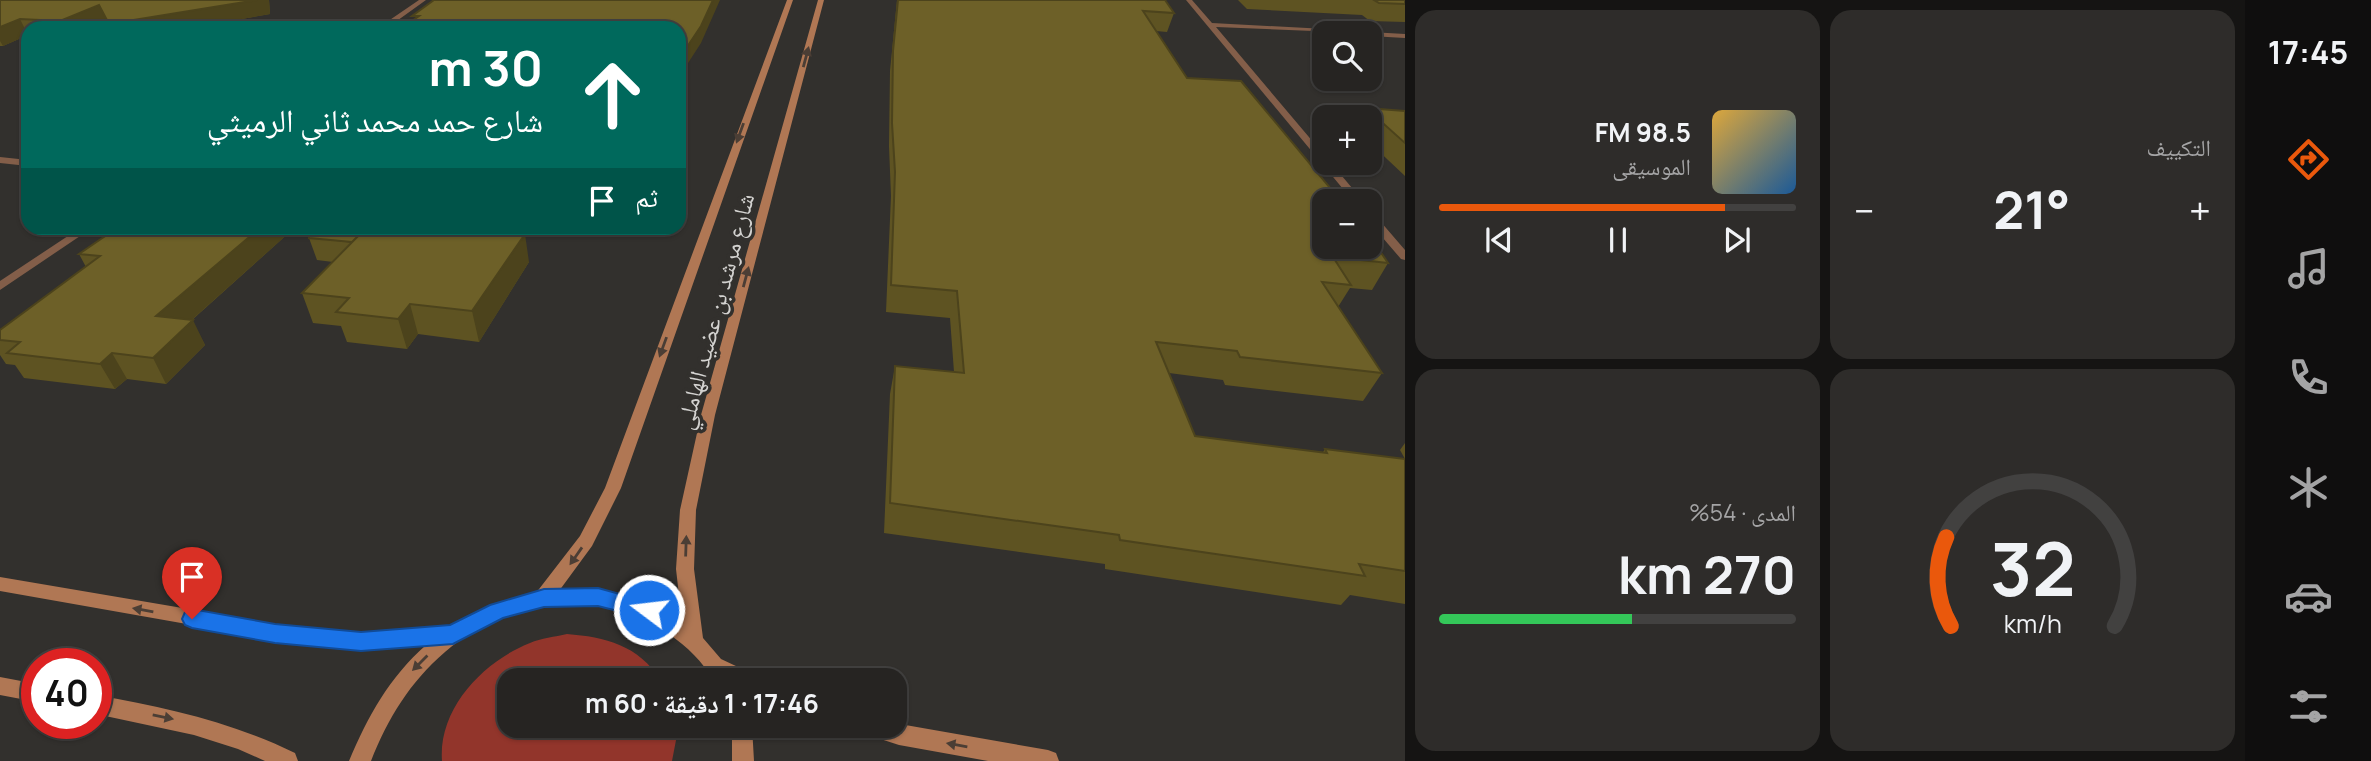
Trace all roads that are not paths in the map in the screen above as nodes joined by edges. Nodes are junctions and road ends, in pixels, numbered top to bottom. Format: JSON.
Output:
{"nodes":[{"id":1,"x":423,"y":0,"type":"edge"},
{"id":2,"x":789,"y":0,"type":"edge"},
{"id":3,"x":821,"y":0,"type":"edge"},
{"id":4,"x":1189,"y":0,"type":"edge"},
{"id":5,"x":392,"y":21,"type":"edge"},
{"id":6,"x":1210,"y":25,"type":"junction"},
{"id":7,"x":1312,"y":30,"type":"edge"},
{"id":8,"x":1382,"y":35,"type":"edge"},
{"id":9,"x":1405,"y":36,"type":"edge"},
{"id":10,"x":1312,"y":147,"type":"edge"},
{"id":11,"x":0,"y":160,"type":"edge"},
{"id":12,"x":21,"y":162,"type":"edge"},
{"id":13,"x":1336,"y":175,"type":"edge"},
{"id":14,"x":1348,"y":189,"type":"edge"},
{"id":15,"x":1382,"y":230,"type":"edge"},
{"id":16,"x":76,"y":235,"type":"edge"},
{"id":17,"x":1405,"y":257,"type":"edge"},
{"id":18,"x":0,"y":286,"type":"edge"},
{"id":19,"x":0,"y":584,"type":"edge"},
{"id":20,"x":544,"y":598,"type":"junction"},
{"id":21,"x":453,"y":635,"type":"junction"},
{"id":22,"x":693,"y":638,"type":"junction"},
{"id":23,"x":716,"y":668,"type":"edge"},
{"id":24,"x":0,"y":685,"type":"edge"},
{"id":25,"x":21,"y":690,"type":"edge"},
{"id":26,"x":112,"y":707,"type":"edge"},
{"id":27,"x":907,"y":736,"type":"edge"},
{"id":28,"x":742,"y":738,"type":"edge"},
{"id":29,"x":287,"y":761,"type":"edge"},
{"id":30,"x":360,"y":761,"type":"edge"},
{"id":31,"x":743,"y":761,"type":"edge"},
{"id":32,"x":1048,"y":761,"type":"edge"}],
"edges":[{"from":1,"to":5,"type":"street"},
{"from":2,"to":20,"type":"street","name":"شارع مرشد بن عضيد الهاملي","one_way":true},
{"from":22,"to":3,"type":"street","name":"شارع مرشد بن عضيد الهاملي","one_way":true},
{"from":4,"to":6,"type":"street"},
{"from":6,"to":7,"type":"street"},
{"from":6,"to":10,"type":"street"},
{"from":8,"to":9,"type":"street"},
{"from":11,"to":12,"type":"street"},
{"from":13,"to":14,"type":"street"},
{"from":15,"to":17,"type":"street"},
{"from":16,"to":18,"type":"street"},
{"from":21,"to":19,"type":"street","one_way":true},
{"from":20,"to":21,"type":"street"},
{"from":20,"to":22,"type":"street"},
{"from":21,"to":30,"type":"street","one_way":true},
{"from":22,"to":23,"type":"street"},
{"from":24,"to":25,"type":"street"},
{"from":26,"to":29,"type":"street","one_way":true},
{"from":32,"to":27,"type":"street","one_way":true},
{"from":28,"to":31,"type":"street"}]}
